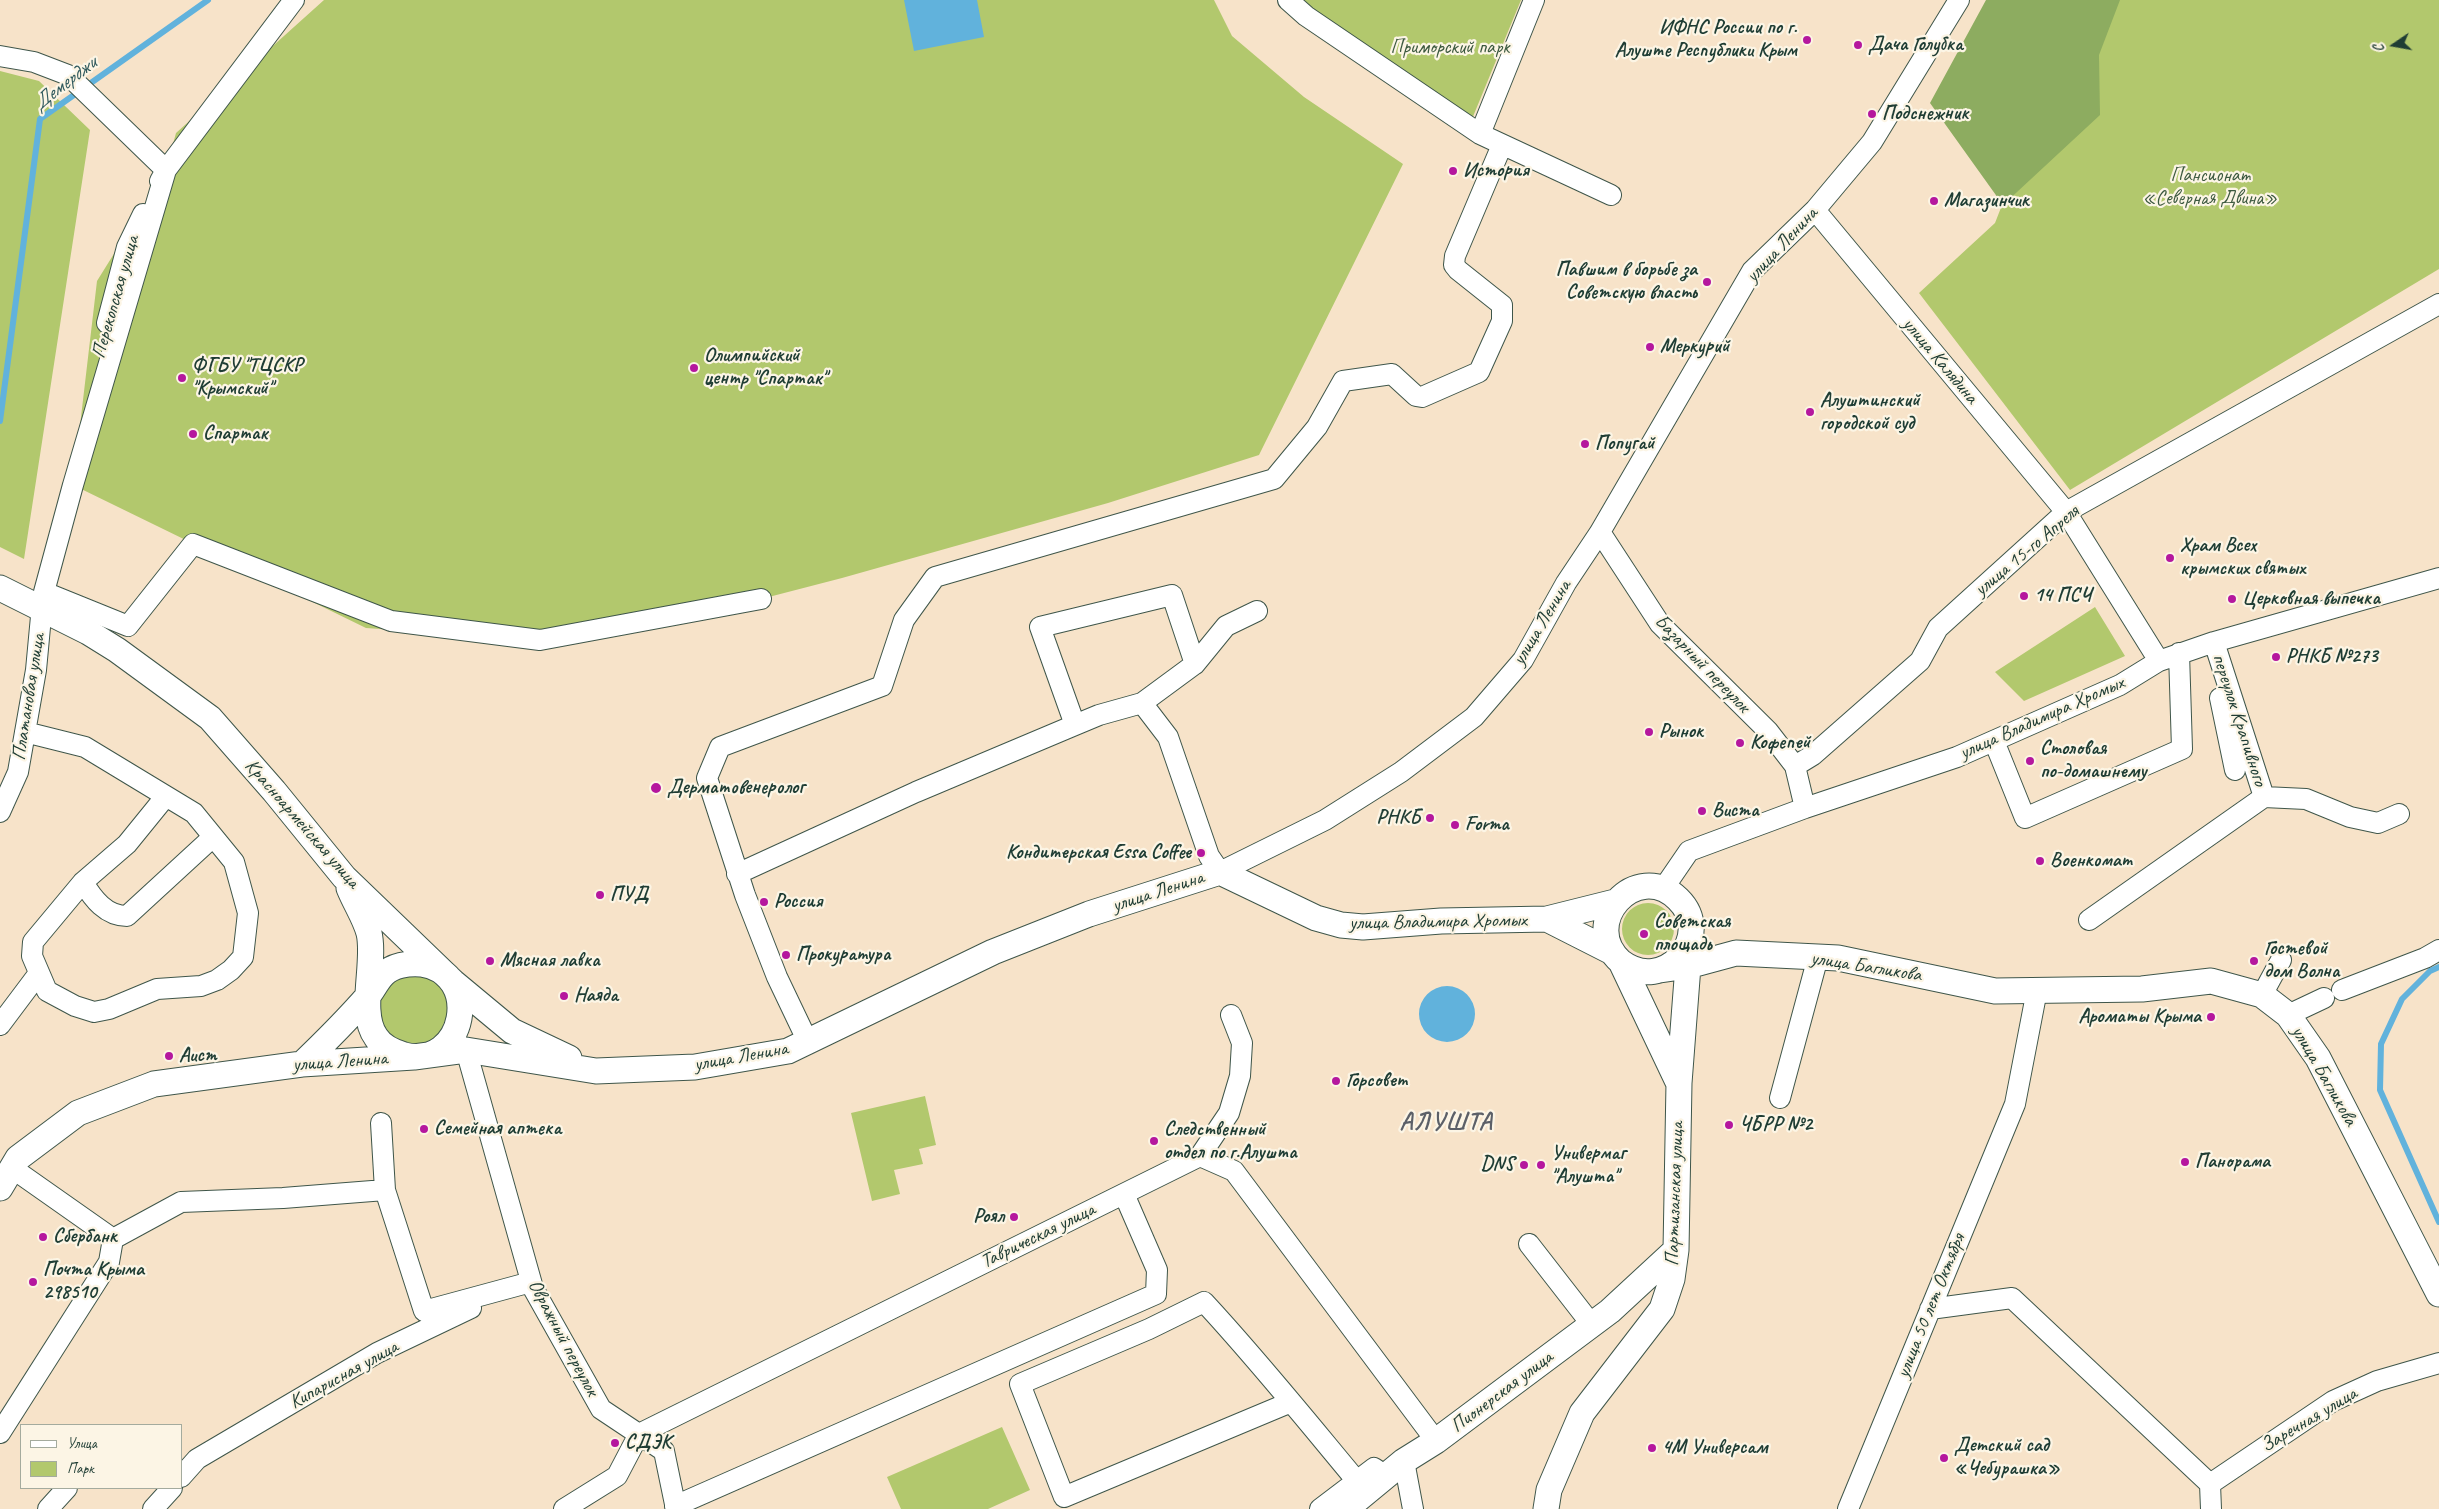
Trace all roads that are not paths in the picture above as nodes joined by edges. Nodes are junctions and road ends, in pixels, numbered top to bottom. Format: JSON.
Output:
{"nodes":[{"id":1,"x":294,"y":0,"type":"edge"},
{"id":2,"x":1288,"y":0,"type":"edge"},
{"id":3,"x":1534,"y":0,"type":"edge"},
{"id":4,"x":1959,"y":0,"type":"edge"},
{"id":5,"x":0,"y":56,"type":"edge"},
{"id":6,"x":1480,"y":134,"type":"junction"},
{"id":7,"x":1502,"y":145,"type":"junction"},
{"id":8,"x":166,"y":170,"type":"junction"},
{"id":9,"x":1611,"y":195,"type":"dead end"},
{"id":10,"x":1815,"y":210,"type":"junction"},
{"id":11,"x":2439,"y":304,"type":"edge"},
{"id":12,"x":2066,"y":512,"type":"junction"},
{"id":13,"x":1600,"y":532,"type":"junction"},
{"id":14,"x":2439,"y":578,"type":"edge"},
{"id":15,"x":0,"y":588,"type":"edge"},
{"id":16,"x":761,"y":599,"type":"dead end"},
{"id":17,"x":43,"y":600,"type":"junction"},
{"id":18,"x":1257,"y":611,"type":"dead end"},
{"id":19,"x":2214,"y":642,"type":"junction"},
{"id":20,"x":2179,"y":653,"type":"junction"},
{"id":21,"x":2159,"y":661,"type":"junction"},
{"id":22,"x":1196,"y":664,"type":"junction"},
{"id":23,"x":2222,"y":666,"type":"junction"},
{"id":24,"x":1142,"y":703,"type":"junction"},
{"id":25,"x":1075,"y":725,"type":"junction"},
{"id":26,"x":25,"y":732,"type":"junction"},
{"id":27,"x":1994,"y":741,"type":"junction"},
{"id":28,"x":1795,"y":766,"type":"junction"},
{"id":29,"x":2236,"y":770,"type":"dead end"},
{"id":30,"x":166,"y":796,"type":"junction"},
{"id":31,"x":2264,"y":798,"type":"junction"},
{"id":32,"x":1805,"y":808,"type":"junction"},
{"id":33,"x":0,"y":812,"type":"edge"},
{"id":34,"x":2400,"y":814,"type":"dead end"},
{"id":35,"x":213,"y":837,"type":"junction"},
{"id":36,"x":1220,"y":872,"type":"junction"},
{"id":37,"x":737,"y":874,"type":"junction"},
{"id":38,"x":344,"y":877,"type":"junction"},
{"id":39,"x":83,"y":882,"type":"junction"},
{"id":40,"x":1664,"y":890,"type":"junction"},
{"id":41,"x":1615,"y":902,"type":"junction"},
{"id":42,"x":1547,"y":919,"type":"junction"},
{"id":43,"x":2089,"y":920,"type":"dead end"},
{"id":44,"x":1689,"y":948,"type":"junction"},
{"id":45,"x":2439,"y":950,"type":"edge"},
{"id":46,"x":1736,"y":953,"type":"junction"},
{"id":47,"x":1616,"y":957,"type":"junction"},
{"id":48,"x":1818,"y":957,"type":"junction"},
{"id":49,"x":2281,"y":960,"type":"dead end"},
{"id":50,"x":39,"y":973,"type":"junction"},
{"id":51,"x":453,"y":982,"type":"junction"},
{"id":52,"x":2037,"y":990,"type":"junction"},
{"id":53,"x":2342,"y":990,"type":"dead end"},
{"id":54,"x":369,"y":994,"type":"junction"},
{"id":55,"x":2262,"y":995,"type":"junction"},
{"id":56,"x":2324,"y":998,"type":"dead end"},
{"id":57,"x":1231,"y":1015,"type":"dead end"},
{"id":58,"x":2288,"y":1016,"type":"junction"},
{"id":59,"x":0,"y":1026,"type":"edge"},
{"id":60,"x":808,"y":1042,"type":"junction"},
{"id":61,"x":466,"y":1050,"type":"junction"},
{"id":62,"x":414,"y":1057,"type":"junction"},
{"id":63,"x":302,"y":1064,"type":"junction"},
{"id":64,"x":596,"y":1071,"type":"junction"},
{"id":65,"x":1678,"y":1083,"type":"junction"},
{"id":66,"x":1780,"y":1098,"type":"dead end"},
{"id":67,"x":381,"y":1123,"type":"dead end"},
{"id":68,"x":1200,"y":1156,"type":"junction"},
{"id":69,"x":6,"y":1178,"type":"edge"},
{"id":70,"x":385,"y":1190,"type":"junction"},
{"id":71,"x":1124,"y":1194,"type":"junction"},
{"id":72,"x":113,"y":1239,"type":"junction"},
{"id":73,"x":1528,"y":1244,"type":"dead end"},
{"id":74,"x":1676,"y":1250,"type":"junction"},
{"id":75,"x":524,"y":1284,"type":"junction"},
{"id":76,"x":2439,"y":1294,"type":"edge"},
{"id":77,"x":1930,"y":1309,"type":"junction"},
{"id":78,"x":1592,"y":1325,"type":"junction"},
{"id":79,"x":2439,"y":1363,"type":"edge"},
{"id":80,"x":1291,"y":1402,"type":"junction"},
{"id":81,"x":0,"y":1434,"type":"edge"},
{"id":82,"x":639,"y":1434,"type":"junction"},
{"id":83,"x":1436,"y":1440,"type":"junction"},
{"id":84,"x":1395,"y":1468,"type":"junction"},
{"id":85,"x":182,"y":1476,"type":"edge"},
{"id":86,"x":1356,"y":1480,"type":"junction"},
{"id":87,"x":2210,"y":1484,"type":"junction"},
{"id":88,"x":66,"y":1489,"type":"edge"},
{"id":89,"x":171,"y":1489,"type":"edge"},
{"id":90,"x":676,"y":1507,"type":"edge"},
{"id":91,"x":48,"y":1509,"type":"edge"},
{"id":92,"x":153,"y":1509,"type":"edge"},
{"id":93,"x":564,"y":1509,"type":"edge"},
{"id":94,"x":1320,"y":1509,"type":"edge"},
{"id":95,"x":1346,"y":1509,"type":"edge"},
{"id":96,"x":1413,"y":1509,"type":"edge"},
{"id":97,"x":1546,"y":1509,"type":"edge"},
{"id":98,"x":1848,"y":1509,"type":"edge"},
{"id":99,"x":2211,"y":1509,"type":"edge"}],
"edges":[{"from":1,"to":8,"type":"street","name":"Перекопская улица"},
{"from":2,"to":6,"type":"street"},
{"from":3,"to":6,"type":"street"},
{"from":4,"to":10,"type":"street","name":"улица Ленина"},
{"from":5,"to":8,"type":"street"},
{"from":6,"to":7,"type":"street"},
{"from":7,"to":9,"type":"street"},
{"from":7,"to":37,"type":"street"},
{"from":8,"to":17,"type":"street","name":"Перекопская улица"},
{"from":10,"to":12,"type":"street","name":"улица Калядина"},
{"from":10,"to":13,"type":"street","name":"улица Ленина"},
{"from":11,"to":12,"type":"street","name":"улица 15-го Апреля"},
{"from":12,"to":21,"type":"street","name":"улица Калядина"},
{"from":12,"to":28,"type":"street","name":"улица 15-го Апреля"},
{"from":13,"to":28,"type":"street","name":"Базарный переулок"},
{"from":13,"to":36,"type":"street","name":"улица Ленина"},
{"from":14,"to":19,"type":"street","name":"улица Владимира Хромых"},
{"from":15,"to":17,"type":"main road","name":"Красноармейская улица"},
{"from":16,"to":17,"type":"street"},
{"from":17,"to":26,"type":"street","name":"Платановая улица"},
{"from":17,"to":38,"type":"main road","name":"Красноармейская улица"},
{"from":18,"to":22,"type":"street"},
{"from":19,"to":20,"type":"street","name":"улица Владимира Хромых"},
{"from":19,"to":23,"type":"street","name":"переулок Крапивного"},
{"from":20,"to":21,"type":"street","name":"улица Владимира Хромых"},
{"from":20,"to":27,"type":"street"},
{"from":21,"to":27,"type":"street","name":"улица Владимира Хромых"},
{"from":22,"to":24,"type":"street"},
{"from":22,"to":25,"type":"street"},
{"from":23,"to":29,"type":"street"},
{"from":23,"to":31,"type":"street","name":"переулок Крапивного"},
{"from":24,"to":25,"type":"street"},
{"from":24,"to":36,"type":"street"},
{"from":25,"to":37,"type":"street"},
{"from":26,"to":30,"type":"street"},
{"from":26,"to":33,"type":"street","name":"Платановая улица"},
{"from":27,"to":32,"type":"street","name":"улица Владимира Хромых"},
{"from":28,"to":32,"type":"street"},
{"from":30,"to":35,"type":"street"},
{"from":30,"to":39,"type":"street"},
{"from":31,"to":34,"type":"street"},
{"from":31,"to":43,"type":"street"},
{"from":32,"to":40,"type":"street","name":"улица Владимира Хромых"},
{"from":35,"to":39,"type":"street"},
{"from":35,"to":50,"type":"street"},
{"from":36,"to":42,"type":"main road","name":"улица Владимира Хромых"},
{"from":36,"to":60,"type":"main road","name":"улица Ленина"},
{"from":37,"to":60,"type":"street"},
{"from":38,"to":51,"type":"main road","name":"Красноармейская улица"},
{"from":38,"to":54,"type":"main road"},
{"from":39,"to":50,"type":"street"},
{"from":40,"to":41,"type":"main road"},
{"from":40,"to":44,"type":"main road"},
{"from":41,"to":42,"type":"main road"},
{"from":41,"to":47,"type":"main road"},
{"from":42,"to":47,"type":"main road"},
{"from":44,"to":46,"type":"main road","name":"улица Багликова"},
{"from":44,"to":46,"type":"main road","name":"улица Багликова"},
{"from":44,"to":47,"type":"main road"},
{"from":44,"to":65,"type":"main road"},
{"from":45,"to":53,"type":"street"},
{"from":46,"to":48,"type":"main road","name":"улица Багликова"},
{"from":47,"to":65,"type":"main road"},
{"from":48,"to":52,"type":"main road","name":"улица Багликова"},
{"from":48,"to":66,"type":"street"},
{"from":49,"to":55,"type":"street"},
{"from":50,"to":59,"type":"street"},
{"from":51,"to":54,"type":"main road"},
{"from":51,"to":62,"type":"main road"},
{"from":51,"to":64,"type":"main road","name":"Красноармейская улица"},
{"from":52,"to":55,"type":"main road","name":"улица Багликова"},
{"from":52,"to":77,"type":"street","name":"улица 50 лет Октября"},
{"from":54,"to":62,"type":"main road"},
{"from":54,"to":63,"type":"main road"},
{"from":55,"to":58,"type":"main road","name":"улица Багликова"},
{"from":56,"to":58,"type":"street"},
{"from":57,"to":68,"type":"street"},
{"from":58,"to":76,"type":"main road","name":"улица Багликова"},
{"from":60,"to":64,"type":"main road","name":"улица Ленина"},
{"from":61,"to":62,"type":"main road","name":"улица Ленина"},
{"from":61,"to":64,"type":"main road","name":"улица Ленина"},
{"from":61,"to":75,"type":"street","name":"Овражный переулок"},
{"from":62,"to":63,"type":"main road","name":"улица Ленина"},
{"from":63,"to":69,"type":"main road","name":"улица Ленина"},
{"from":65,"to":74,"type":"main road","name":"Партизанская улица"},
{"from":67,"to":70,"type":"street"},
{"from":68,"to":71,"type":"street","name":"Таврическая улица"},
{"from":68,"to":83,"type":"street"},
{"from":69,"to":72,"type":"street"},
{"from":70,"to":72,"type":"street"},
{"from":70,"to":75,"type":"street"},
{"from":71,"to":82,"type":"street","name":"Таврическая улица"},
{"from":71,"to":90,"type":"street"},
{"from":72,"to":81,"type":"street"},
{"from":73,"to":78,"type":"street"},
{"from":74,"to":78,"type":"main road","name":"Пионерская улица"},
{"from":74,"to":97,"type":"main road","name":"Партизанская улица"},
{"from":75,"to":82,"type":"street","name":"Овражный переулок"},
{"from":75,"to":85,"type":"street","name":"Кипарисная улица"},
{"from":77,"to":87,"type":"street"},
{"from":77,"to":98,"type":"street","name":"улица 50 лет Октября"},
{"from":78,"to":83,"type":"main road","name":"Пионерская улица"},
{"from":79,"to":87,"type":"street","name":"Заречная улица"},
{"from":80,"to":80,"type":"street"},
{"from":80,"to":86,"type":"street"},
{"from":82,"to":90,"type":"street","name":"Овражный переулок"},
{"from":82,"to":93,"type":"street"},
{"from":83,"to":84,"type":"main road","name":"Пионерская улица"},
{"from":84,"to":86,"type":"street"},
{"from":84,"to":95,"type":"main road","name":"Пионерская улица"},
{"from":84,"to":96,"type":"street"},
{"from":86,"to":94,"type":"street"},
{"from":87,"to":99,"type":"street"},
{"from":88,"to":91,"type":"street"},
{"from":89,"to":92,"type":"street"}]}
